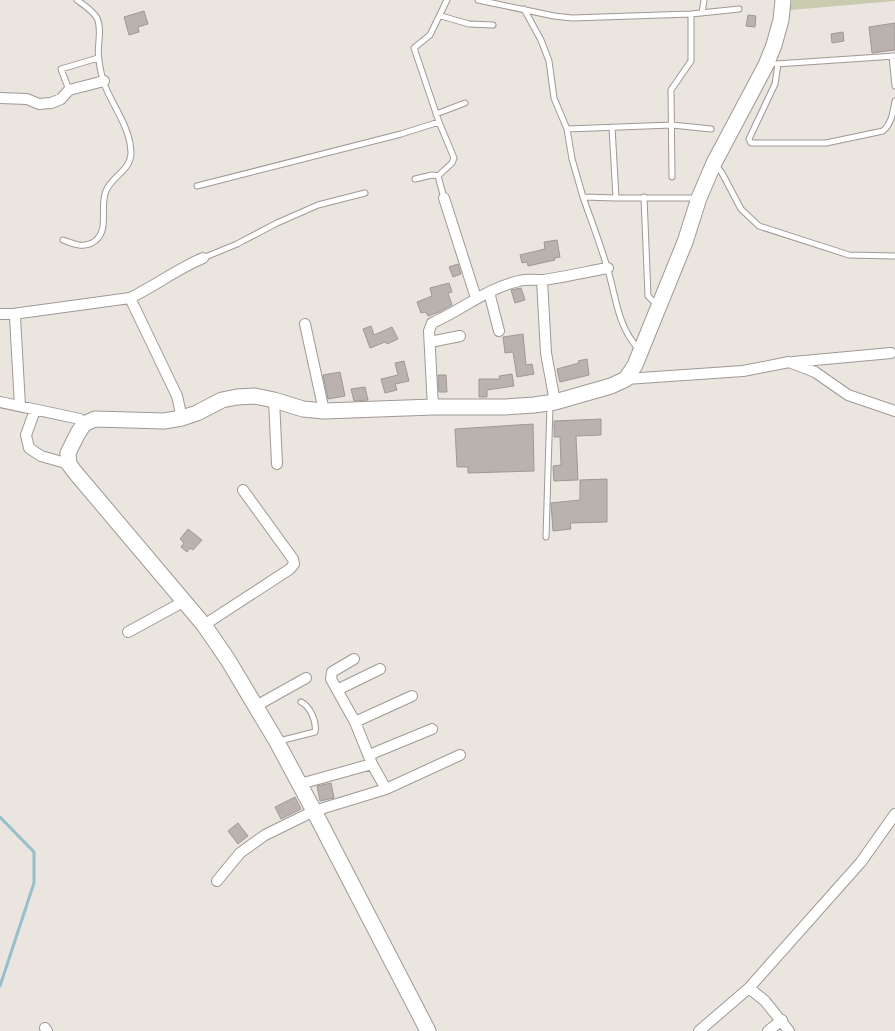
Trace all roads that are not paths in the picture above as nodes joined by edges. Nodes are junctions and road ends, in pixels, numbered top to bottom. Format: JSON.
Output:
{"nodes":[{"id":1,"x":78,"y":0,"type":"edge"},
{"id":2,"x":447,"y":0,"type":"edge"},
{"id":3,"x":478,"y":0,"type":"edge"},
{"id":4,"x":704,"y":0,"type":"edge"},
{"id":5,"x":783,"y":0,"type":"edge"},
{"id":6,"x":524,"y":9,"type":"junction"},
{"id":7,"x":739,"y":9,"type":"dead end"},
{"id":8,"x":702,"y":13,"type":"junction"},
{"id":9,"x":691,"y":14,"type":"junction"},
{"id":10,"x":441,"y":16,"type":"junction"},
{"id":11,"x":493,"y":25,"type":"dead end"},
{"id":12,"x":893,"y":56,"type":"edge"},
{"id":13,"x":98,"y":58,"type":"junction"},
{"id":14,"x":772,"y":65,"type":"junction"},
{"id":15,"x":104,"y":81,"type":"junction"},
{"id":16,"x":895,"y":86,"type":"edge"},
{"id":17,"x":69,"y":90,"type":"junction"},
{"id":18,"x":0,"y":98,"type":"edge"},
{"id":19,"x":895,"y":101,"type":"edge"},
{"id":20,"x":465,"y":103,"type":"dead end"},
{"id":21,"x":436,"y":114,"type":"junction"},
{"id":22,"x":438,"y":122,"type":"junction"},
{"id":23,"x":672,"y":125,"type":"junction"},
{"id":24,"x":612,"y":127,"type":"junction"},
{"id":25,"x":567,"y":129,"type":"junction"},
{"id":26,"x":710,"y":129,"type":"dead end"},
{"id":27,"x":714,"y":163,"type":"junction"},
{"id":28,"x":438,"y":176,"type":"junction"},
{"id":29,"x":672,"y":177,"type":"dead end"},
{"id":30,"x":415,"y":178,"type":"dead end"},
{"id":31,"x":197,"y":186,"type":"dead end"},
{"id":32,"x":365,"y":193,"type":"dead end"},
{"id":33,"x":583,"y":197,"type":"junction"},
{"id":34,"x":644,"y":197,"type":"junction"},
{"id":35,"x":444,"y":198,"type":"joint"},
{"id":36,"x":616,"y":198,"type":"junction"},
{"id":37,"x":699,"y":198,"type":"junction"},
{"id":38,"x":63,"y":240,"type":"dead end"},
{"id":39,"x":895,"y":256,"type":"edge"},
{"id":40,"x":203,"y":258,"type":"joint"},
{"id":41,"x":608,"y":268,"type":"junction"},
{"id":42,"x":542,"y":280,"type":"junction"},
{"id":43,"x":489,"y":292,"type":"junction"},
{"id":44,"x":130,"y":298,"type":"junction"},
{"id":45,"x":476,"y":298,"type":"junction"},
{"id":46,"x":659,"y":306,"type":"junction"},
{"id":47,"x":0,"y":314,"type":"edge"},
{"id":48,"x":13,"y":314,"type":"junction"},
{"id":49,"x":305,"y":324,"type":"dead end"},
{"id":50,"x":499,"y":331,"type":"dead end"},
{"id":51,"x":460,"y":336,"type":"dead end"},
{"id":52,"x":430,"y":342,"type":"junction"},
{"id":53,"x":640,"y":351,"type":"junction"},
{"id":54,"x":891,"y":354,"type":"dead end"},
{"id":55,"x":789,"y":362,"type":"junction"},
{"id":56,"x":626,"y":379,"type":"junction"},
{"id":57,"x":274,"y":400,"type":"junction"},
{"id":58,"x":0,"y":402,"type":"edge"},
{"id":59,"x":552,"y":402,"type":"junction"},
{"id":60,"x":20,"y":406,"type":"junction"},
{"id":61,"x":433,"y":407,"type":"junction"},
{"id":62,"x":35,"y":410,"type":"junction"},
{"id":63,"x":324,"y":411,"type":"junction"},
{"id":64,"x":895,"y":411,"type":"edge"},
{"id":65,"x":182,"y":418,"type":"junction"},
{"id":66,"x":84,"y":424,"type":"junction"},
{"id":67,"x":69,"y":464,"type":"junction"},
{"id":68,"x":277,"y":464,"type":"dead end"},
{"id":69,"x":244,"y":490,"type":"dead end"},
{"id":70,"x":546,"y":537,"type":"dead end"},
{"id":71,"x":183,"y":602,"type":"junction"},
{"id":72,"x":204,"y":626,"type":"junction"},
{"id":73,"x":128,"y":632,"type":"dead end"},
{"id":74,"x":354,"y":659,"type":"dead end"},
{"id":75,"x":380,"y":668,"type":"dead end"},
{"id":76,"x":306,"y":678,"type":"dead end"},
{"id":77,"x":337,"y":690,"type":"junction"},
{"id":78,"x":412,"y":696,"type":"dead end"},
{"id":79,"x":301,"y":702,"type":"dead end"},
{"id":80,"x":256,"y":706,"type":"junction"},
{"id":81,"x":355,"y":722,"type":"junction"},
{"id":82,"x":432,"y":729,"type":"dead end"},
{"id":83,"x":276,"y":742,"type":"junction"},
{"id":84,"x":460,"y":755,"type":"dead end"},
{"id":85,"x":371,"y":759,"type":"junction"},
{"id":86,"x":300,"y":784,"type":"junction"},
{"id":87,"x":386,"y":789,"type":"junction"},
{"id":88,"x":314,"y":811,"type":"junction"},
{"id":89,"x":895,"y":814,"type":"edge"},
{"id":90,"x":217,"y":881,"type":"dead end"},
{"id":91,"x":749,"y":988,"type":"junction"},
{"id":92,"x":782,"y":1020,"type":"junction"},
{"id":93,"x":428,"y":1031,"type":"edge"},
{"id":94,"x":699,"y":1031,"type":"edge"},
{"id":95,"x":768,"y":1031,"type":"edge"},
{"id":96,"x":790,"y":1031,"type":"edge"}],
"edges":[{"from":1,"to":13,"type":"lane"},
{"from":2,"to":10,"type":"lane"},
{"from":3,"to":6,"type":"lane"},
{"from":4,"to":8,"type":"lane"},
{"from":5,"to":14,"type":"street"},
{"from":6,"to":9,"type":"lane"},
{"from":6,"to":25,"type":"lane"},
{"from":7,"to":8,"type":"lane"},
{"from":8,"to":9,"type":"lane"},
{"from":9,"to":23,"type":"lane"},
{"from":10,"to":11,"type":"lane"},
{"from":10,"to":21,"type":"lane"},
{"from":12,"to":14,"type":"lane"},
{"from":12,"to":16,"type":"lane"},
{"from":13,"to":15,"type":"lane"},
{"from":13,"to":17,"type":"lane"},
{"from":14,"to":19,"type":"lane"},
{"from":14,"to":27,"type":"street"},
{"from":15,"to":17,"type":"street"},
{"from":15,"to":38,"type":"lane"},
{"from":17,"to":18,"type":"street"},
{"from":20,"to":21,"type":"lane"},
{"from":21,"to":22,"type":"lane"},
{"from":22,"to":28,"type":"lane"},
{"from":22,"to":31,"type":"lane"},
{"from":23,"to":24,"type":"lane"},
{"from":23,"to":26,"type":"lane"},
{"from":23,"to":29,"type":"lane"},
{"from":24,"to":25,"type":"lane"},
{"from":24,"to":36,"type":"lane"},
{"from":25,"to":33,"type":"lane"},
{"from":27,"to":37,"type":"street"},
{"from":27,"to":39,"type":"lane"},
{"from":28,"to":30,"type":"lane"},
{"from":28,"to":35,"type":"lane"},
{"from":32,"to":40,"type":"lane"},
{"from":33,"to":36,"type":"lane"},
{"from":33,"to":41,"type":"lane"},
{"from":34,"to":36,"type":"lane"},
{"from":34,"to":37,"type":"lane"},
{"from":34,"to":46,"type":"lane"},
{"from":35,"to":45,"type":"street"},
{"from":37,"to":46,"type":"street"},
{"from":40,"to":44,"type":"street"},
{"from":41,"to":42,"type":"street"},
{"from":41,"to":53,"type":"lane"},
{"from":42,"to":43,"type":"street"},
{"from":42,"to":59,"type":"street"},
{"from":43,"to":45,"type":"street"},
{"from":43,"to":50,"type":"street"},
{"from":44,"to":48,"type":"street"},
{"from":44,"to":65,"type":"street"},
{"from":45,"to":52,"type":"street"},
{"from":46,"to":53,"type":"street"},
{"from":47,"to":48,"type":"street"},
{"from":48,"to":60,"type":"street"},
{"from":49,"to":63,"type":"street"},
{"from":51,"to":52,"type":"street"},
{"from":52,"to":61,"type":"street"},
{"from":53,"to":56,"type":"street"},
{"from":54,"to":55,"type":"street"},
{"from":55,"to":56,"type":"street"},
{"from":55,"to":64,"type":"street"},
{"from":56,"to":59,"type":"street"},
{"from":57,"to":63,"type":"street"},
{"from":57,"to":65,"type":"street"},
{"from":57,"to":68,"type":"street"},
{"from":58,"to":60,"type":"street"},
{"from":59,"to":61,"type":"street"},
{"from":59,"to":70,"type":"lane"},
{"from":60,"to":62,"type":"street"},
{"from":61,"to":63,"type":"street"},
{"from":62,"to":66,"type":"street"},
{"from":62,"to":67,"type":"street"},
{"from":65,"to":66,"type":"street"},
{"from":66,"to":67,"type":"street"},
{"from":67,"to":71,"type":"street"},
{"from":69,"to":72,"type":"street"},
{"from":71,"to":72,"type":"street"},
{"from":71,"to":73,"type":"street"},
{"from":72,"to":80,"type":"street"},
{"from":74,"to":77,"type":"street"},
{"from":75,"to":77,"type":"street"},
{"from":76,"to":80,"type":"street"},
{"from":77,"to":81,"type":"street"},
{"from":78,"to":81,"type":"street"},
{"from":79,"to":83,"type":"lane"},
{"from":80,"to":83,"type":"street"},
{"from":81,"to":85,"type":"street"},
{"from":82,"to":85,"type":"street"},
{"from":83,"to":86,"type":"street"},
{"from":84,"to":87,"type":"street"},
{"from":85,"to":86,"type":"street"},
{"from":85,"to":87,"type":"street"},
{"from":86,"to":88,"type":"street"},
{"from":87,"to":88,"type":"street"},
{"from":88,"to":90,"type":"street"},
{"from":88,"to":93,"type":"street"},
{"from":89,"to":91,"type":"street"},
{"from":91,"to":92,"type":"street"},
{"from":91,"to":94,"type":"street"},
{"from":92,"to":95,"type":"street"},
{"from":92,"to":96,"type":"street"}]}
